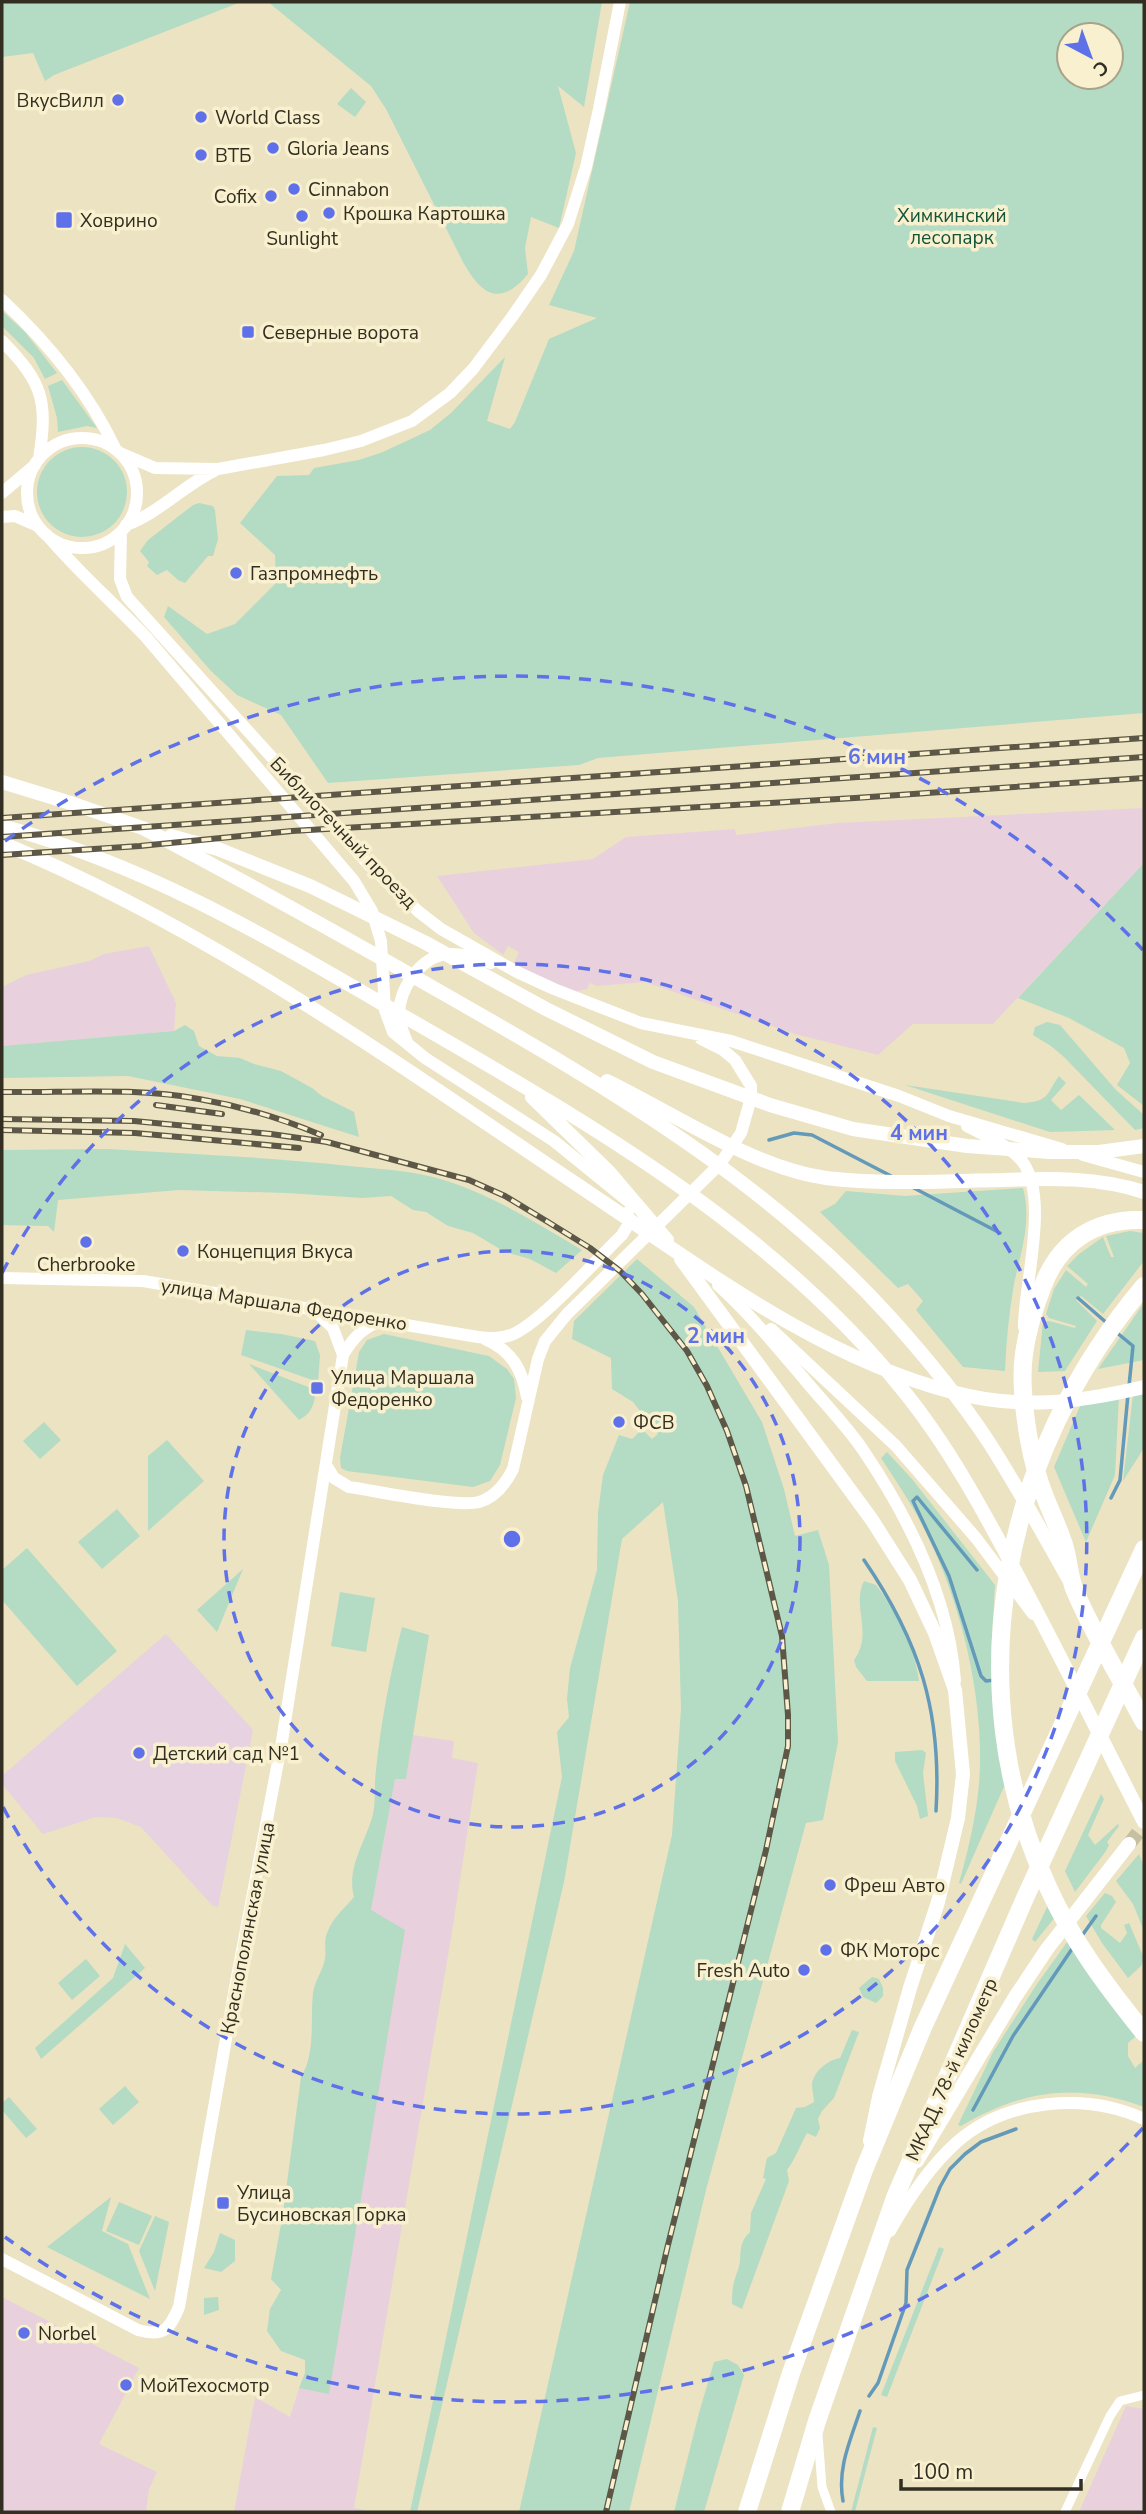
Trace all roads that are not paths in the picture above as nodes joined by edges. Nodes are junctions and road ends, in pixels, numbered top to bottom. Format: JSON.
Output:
{"nodes":[{"id":1,"x":620,"y":2,"type":"edge"},
{"id":2,"x":2,"y":300,"type":"edge"},
{"id":3,"x":2,"y":341,"type":"edge"},
{"id":4,"x":117,"y":451,"type":"junction"},
{"id":5,"x":37,"y":462,"type":"junction"},
{"id":6,"x":218,"y":469,"type":"junction"},
{"id":7,"x":2,"y":493,"type":"edge"},
{"id":8,"x":2,"y":516,"type":"edge"},
{"id":9,"x":124,"y":528,"type":"junction"},
{"id":10,"x":42,"y":530,"type":"junction"},
{"id":11,"x":2,"y":782,"type":"edge"},
{"id":12,"x":2,"y":826,"type":"edge"},
{"id":13,"x":143,"y":828,"type":"junction"},
{"id":14,"x":2,"y":843,"type":"edge"},
{"id":15,"x":517,"y":972,"type":"junction"},
{"id":16,"x":686,"y":1032,"type":"junction"},
{"id":17,"x":411,"y":1048,"type":"junction"},
{"id":18,"x":546,"y":1052,"type":"junction"},
{"id":19,"x":495,"y":1068,"type":"junction"},
{"id":20,"x":949,"y":1115,"type":"junction"},
{"id":21,"x":1144,"y":1146,"type":"edge"},
{"id":22,"x":1144,"y":1172,"type":"edge"},
{"id":23,"x":1144,"y":1192,"type":"edge"},
{"id":24,"x":622,"y":1196,"type":"junction"},
{"id":25,"x":1144,"y":1220,"type":"edge"},
{"id":26,"x":655,"y":1227,"type":"junction"},
{"id":27,"x":2,"y":1278,"type":"edge"},
{"id":28,"x":1144,"y":1286,"type":"edge"},
{"id":29,"x":740,"y":1306,"type":"junction"},
{"id":30,"x":313,"y":1308,"type":"junction"},
{"id":31,"x":386,"y":1320,"type":"junction"},
{"id":32,"x":478,"y":1337,"type":"junction"},
{"id":33,"x":343,"y":1355,"type":"junction"},
{"id":34,"x":1023,"y":1356,"type":"junction"},
{"id":35,"x":1144,"y":1387,"type":"edge"},
{"id":36,"x":528,"y":1405,"type":"junction"},
{"id":37,"x":326,"y":1461,"type":"junction"},
{"id":38,"x":349,"y":1487,"type":"junction"},
{"id":39,"x":318,"y":1519,"type":"junction"},
{"id":40,"x":1144,"y":1549,"type":"edge"},
{"id":41,"x":1074,"y":1589,"type":"junction"},
{"id":42,"x":1144,"y":1638,"type":"edge"},
{"id":43,"x":1051,"y":1639,"type":"junction"},
{"id":44,"x":955,"y":1690,"type":"junction"},
{"id":45,"x":1144,"y":1722,"type":"edge"},
{"id":46,"x":1144,"y":1822,"type":"edge"},
{"id":47,"x":1129,"y":1844,"type":"tunnel mouth"},
{"id":48,"x":1144,"y":2033,"type":"edge"},
{"id":49,"x":1144,"y":2119,"type":"edge"},
{"id":50,"x":864,"y":2170,"type":"junction"},
{"id":51,"x":896,"y":2195,"type":"junction"},
{"id":52,"x":2,"y":2259,"type":"edge"},
{"id":53,"x":869,"y":2269,"type":"junction"},
{"id":54,"x":1144,"y":2395,"type":"edge"},
{"id":55,"x":817,"y":2421,"type":"junction"},
{"id":56,"x":747,"y":2512,"type":"edge"},
{"id":57,"x":790,"y":2512,"type":"edge"},
{"id":58,"x":831,"y":2512,"type":"edge"},
{"id":59,"x":1065,"y":2512,"type":"edge"}],
"edges":[{"from":1,"to":6,"type":"main road"},
{"from":2,"to":4,"type":"main road"},
{"from":3,"to":5,"type":"main road"},
{"from":4,"to":5,"type":"main road"},
{"from":4,"to":6,"type":"main road"},
{"from":4,"to":9,"type":"main road"},
{"from":5,"to":7,"type":"main road"},
{"from":5,"to":10,"type":"main road"},
{"from":6,"to":9,"type":"main road"},
{"from":8,"to":10,"type":"main road"},
{"from":9,"to":10,"type":"main road"},
{"from":9,"to":15,"type":"main road","name":"Библиотечный проезд"},
{"from":10,"to":17,"type":"main road","name":"Библиотечный проезд"},
{"from":11,"to":13,"type":"main road"},
{"from":12,"to":19,"type":"main road"},
{"from":13,"to":18,"type":"main road"},
{"from":13,"to":21,"type":"main road"},
{"from":14,"to":35,"type":"main road"},
{"from":15,"to":16,"type":"main road","name":"Библиотечный проезд"},
{"from":15,"to":17,"type":"main road"},
{"from":16,"to":20,"type":"main road","name":"Библиотечный проезд"},
{"from":16,"to":26,"type":"main road"},
{"from":17,"to":24,"type":"main road","name":"Библиотечный проезд"},
{"from":18,"to":23,"type":"main road"},
{"from":18,"to":41,"type":"main road"},
{"from":19,"to":43,"type":"main road"},
{"from":19,"to":44,"type":"main road"},
{"from":20,"to":22,"type":"main road"},
{"from":20,"to":34,"type":"main road"},
{"from":24,"to":26,"type":"main road","name":"Библиотечный проезд"},
{"from":24,"to":32,"type":"main road","name":"улица Маршала Федоренко"},
{"from":25,"to":34,"type":"highway"},
{"from":26,"to":29,"type":"main road","name":"Библиотечный проезд"},
{"from":26,"to":36,"type":"main road"},
{"from":27,"to":30,"type":"main road","name":"улица Маршала Федоренко"},
{"from":28,"to":48,"type":"highway"},
{"from":29,"to":43,"type":"main road"},
{"from":29,"to":44,"type":"main road"},
{"from":30,"to":31,"type":"main road","name":"улица Маршала Федоренко"},
{"from":30,"to":33,"type":"main road"},
{"from":31,"to":32,"type":"main road","name":"улица Маршала Федоренко"},
{"from":31,"to":33,"type":"main road"},
{"from":32,"to":36,"type":"main road"},
{"from":33,"to":37,"type":"main road","name":"Краснополянская улица"},
{"from":34,"to":41,"type":"highway"},
{"from":36,"to":38,"type":"main road"},
{"from":37,"to":38,"type":"main road"},
{"from":37,"to":39,"type":"main road","name":"Краснополянская улица"},
{"from":38,"to":39,"type":"main road","name":"Краснополянская улица"},
{"from":39,"to":52,"type":"main road","name":"Краснополянская улица"},
{"from":40,"to":50,"type":"highway","name":"МКАД, 78-й километр"},
{"from":41,"to":45,"type":"highway"},
{"from":42,"to":51,"type":"highway","name":"МКАД, 78-й километр"},
{"from":43,"to":46,"type":"main road"},
{"from":44,"to":50,"type":"main road"},
{"from":47,"to":51,"type":"main road"},
{"from":49,"to":53,"type":"main road"},
{"from":50,"to":56,"type":"highway","name":"МКАД, 78-й километр"},
{"from":51,"to":53,"type":"highway","name":"МКАД, 78-й километр"},
{"from":53,"to":55,"type":"highway","name":"МКАД, 78-й километр"},
{"from":54,"to":59,"type":"street"},
{"from":55,"to":57,"type":"highway","name":"МКАД, 78-й километр"},
{"from":55,"to":58,"type":"street"}]}
